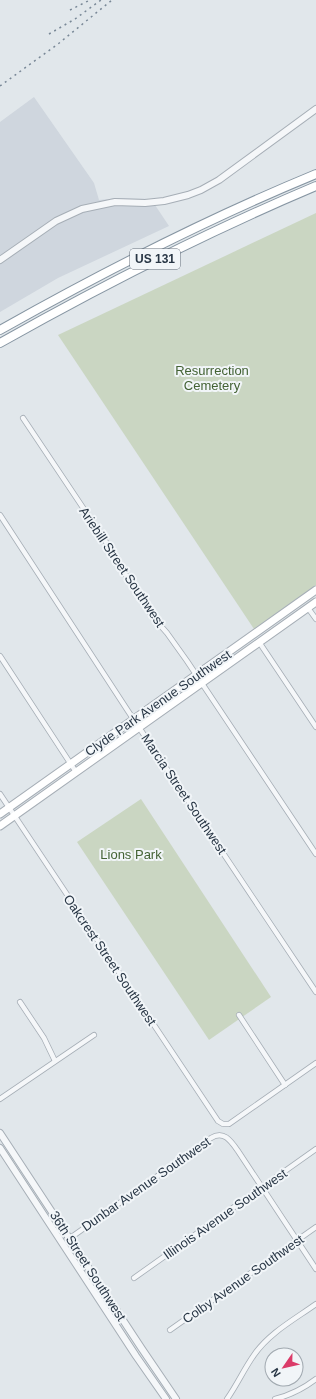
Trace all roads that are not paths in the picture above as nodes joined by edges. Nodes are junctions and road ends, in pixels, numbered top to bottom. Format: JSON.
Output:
{"nodes":[{"id":1,"x":316,"y":109,"type":"edge"},
{"id":2,"x":316,"y":174,"type":"edge"},
{"id":3,"x":316,"y":186,"type":"edge"},
{"id":4,"x":0,"y":260,"type":"edge"},
{"id":5,"x":0,"y":330,"type":"edge"},
{"id":6,"x":0,"y":343,"type":"edge"},
{"id":7,"x":24,"y":418,"type":"dead end"},
{"id":8,"x":0,"y":515,"type":"edge"},
{"id":9,"x":316,"y":590,"type":"edge"},
{"id":10,"x":316,"y":602,"type":"edge"},
{"id":11,"x":308,"y":608,"type":"junction"},
{"id":12,"x":316,"y":619,"type":"edge"},
{"id":13,"x":259,"y":642,"type":"junction"},
{"id":14,"x":0,"y":656,"type":"edge"},
{"id":15,"x":197,"y":675,"type":"junction"},
{"id":16,"x":202,"y":683,"type":"junction"},
{"id":17,"x":134,"y":720,"type":"junction"},
{"id":18,"x":140,"y":727,"type":"junction"},
{"id":19,"x":316,"y":727,"type":"edge"},
{"id":20,"x":71,"y":764,"type":"junction"},
{"id":21,"x":76,"y":772,"type":"junction"},
{"id":22,"x":0,"y":794,"type":"edge"},
{"id":23,"x":9,"y":808,"type":"junction"},
{"id":24,"x":0,"y":814,"type":"edge"},
{"id":25,"x":14,"y":816,"type":"junction"},
{"id":26,"x":0,"y":826,"type":"edge"},
{"id":27,"x":316,"y":854,"type":"edge"},
{"id":28,"x":316,"y":992,"type":"edge"},
{"id":29,"x":20,"y":1002,"type":"dead end"},
{"id":30,"x":238,"y":1015,"type":"dead end"},
{"id":31,"x":94,"y":1035,"type":"dead end"},
{"id":32,"x":56,"y":1061,"type":"junction"},
{"id":33,"x":316,"y":1063,"type":"edge"},
{"id":34,"x":285,"y":1085,"type":"junction"},
{"id":35,"x":0,"y":1099,"type":"edge"},
{"id":36,"x":0,"y":1133,"type":"edge"},
{"id":37,"x":0,"y":1148,"type":"edge"},
{"id":38,"x":316,"y":1149,"type":"edge"},
{"id":39,"x":262,"y":1187,"type":"junction"},
{"id":40,"x":316,"y":1227,"type":"edge"},
{"id":41,"x":69,"y":1238,"type":"junction"},
{"id":42,"x":296,"y":1241,"type":"junction"},
{"id":43,"x":316,"y":1269,"type":"edge"},
{"id":44,"x":134,"y":1278,"type":"dead end"},
{"id":45,"x":316,"y":1304,"type":"edge"},
{"id":46,"x":170,"y":1330,"type":"dead end"},
{"id":47,"x":316,"y":1379,"type":"edge"},
{"id":48,"x":166,"y":1399,"type":"edge"},
{"id":49,"x":176,"y":1399,"type":"edge"},
{"id":50,"x":227,"y":1399,"type":"edge"},
{"id":51,"x":275,"y":1399,"type":"edge"}],
"edges":[{"from":1,"to":4,"type":"street"},
{"from":2,"to":5,"type":"highway","number":"US 131"},
{"from":3,"to":6,"type":"highway","number":"US 131"},
{"from":7,"to":15,"type":"street","name":"Ariebill Street Southwest"},
{"from":8,"to":17,"type":"street","name":"Marcia Street Southwest"},
{"from":9,"to":15,"type":"main road","name":"Clyde Park Avenue Southwest"},
{"from":10,"to":11,"type":"main road","name":"Clyde Park Avenue Southwest"},
{"from":11,"to":12,"type":"street"},
{"from":11,"to":13,"type":"main road","name":"Clyde Park Avenue Southwest"},
{"from":13,"to":16,"type":"main road","name":"Clyde Park Avenue Southwest"},
{"from":13,"to":19,"type":"street"},
{"from":14,"to":20,"type":"street"},
{"from":15,"to":16,"type":"street","name":"Ariebill Street Southwest"},
{"from":15,"to":17,"type":"main road","name":"Clyde Park Avenue Southwest"},
{"from":16,"to":18,"type":"main road","name":"Clyde Park Avenue Southwest"},
{"from":16,"to":27,"type":"street","name":"Ariebill Street Southwest"},
{"from":17,"to":18,"type":"street","name":"Marcia Street Southwest"},
{"from":17,"to":20,"type":"main road","name":"Clyde Park Avenue Southwest"},
{"from":18,"to":21,"type":"main road","name":"Clyde Park Avenue Southwest"},
{"from":18,"to":28,"type":"street","name":"Marcia Street Southwest"},
{"from":20,"to":21,"type":"street"},
{"from":20,"to":23,"type":"main road","name":"Clyde Park Avenue Southwest"},
{"from":21,"to":25,"type":"main road","name":"Clyde Park Avenue Southwest"},
{"from":22,"to":23,"type":"street","name":"Oakcrest Street Southwest"},
{"from":23,"to":24,"type":"main road","name":"Clyde Park Avenue Southwest"},
{"from":23,"to":25,"type":"street","name":"Oakcrest Street Southwest"},
{"from":25,"to":26,"type":"main road","name":"Clyde Park Avenue Southwest"},
{"from":25,"to":34,"type":"street","name":"Oakcrest Street Southwest"},
{"from":29,"to":32,"type":"street"},
{"from":30,"to":34,"type":"street"},
{"from":31,"to":32,"type":"street"},
{"from":32,"to":35,"type":"street"},
{"from":33,"to":34,"type":"street"},
{"from":36,"to":41,"type":"street","name":"36th Street Southwest"},
{"from":37,"to":48,"type":"street","name":"36th Street Southwest"},
{"from":38,"to":39,"type":"street","name":"Illinois Avenue Southwest"},
{"from":39,"to":41,"type":"street","name":"Dunbar Avenue Southwest"},
{"from":39,"to":42,"type":"street"},
{"from":39,"to":44,"type":"street","name":"Illinois Avenue Southwest"},
{"from":40,"to":42,"type":"street","name":"Colby Avenue Southwest"},
{"from":41,"to":49,"type":"street","name":"36th Street Southwest"},
{"from":42,"to":43,"type":"street"},
{"from":42,"to":46,"type":"street","name":"Colby Avenue Southwest"},
{"from":45,"to":50,"type":"street"},
{"from":47,"to":51,"type":"street"}]}
